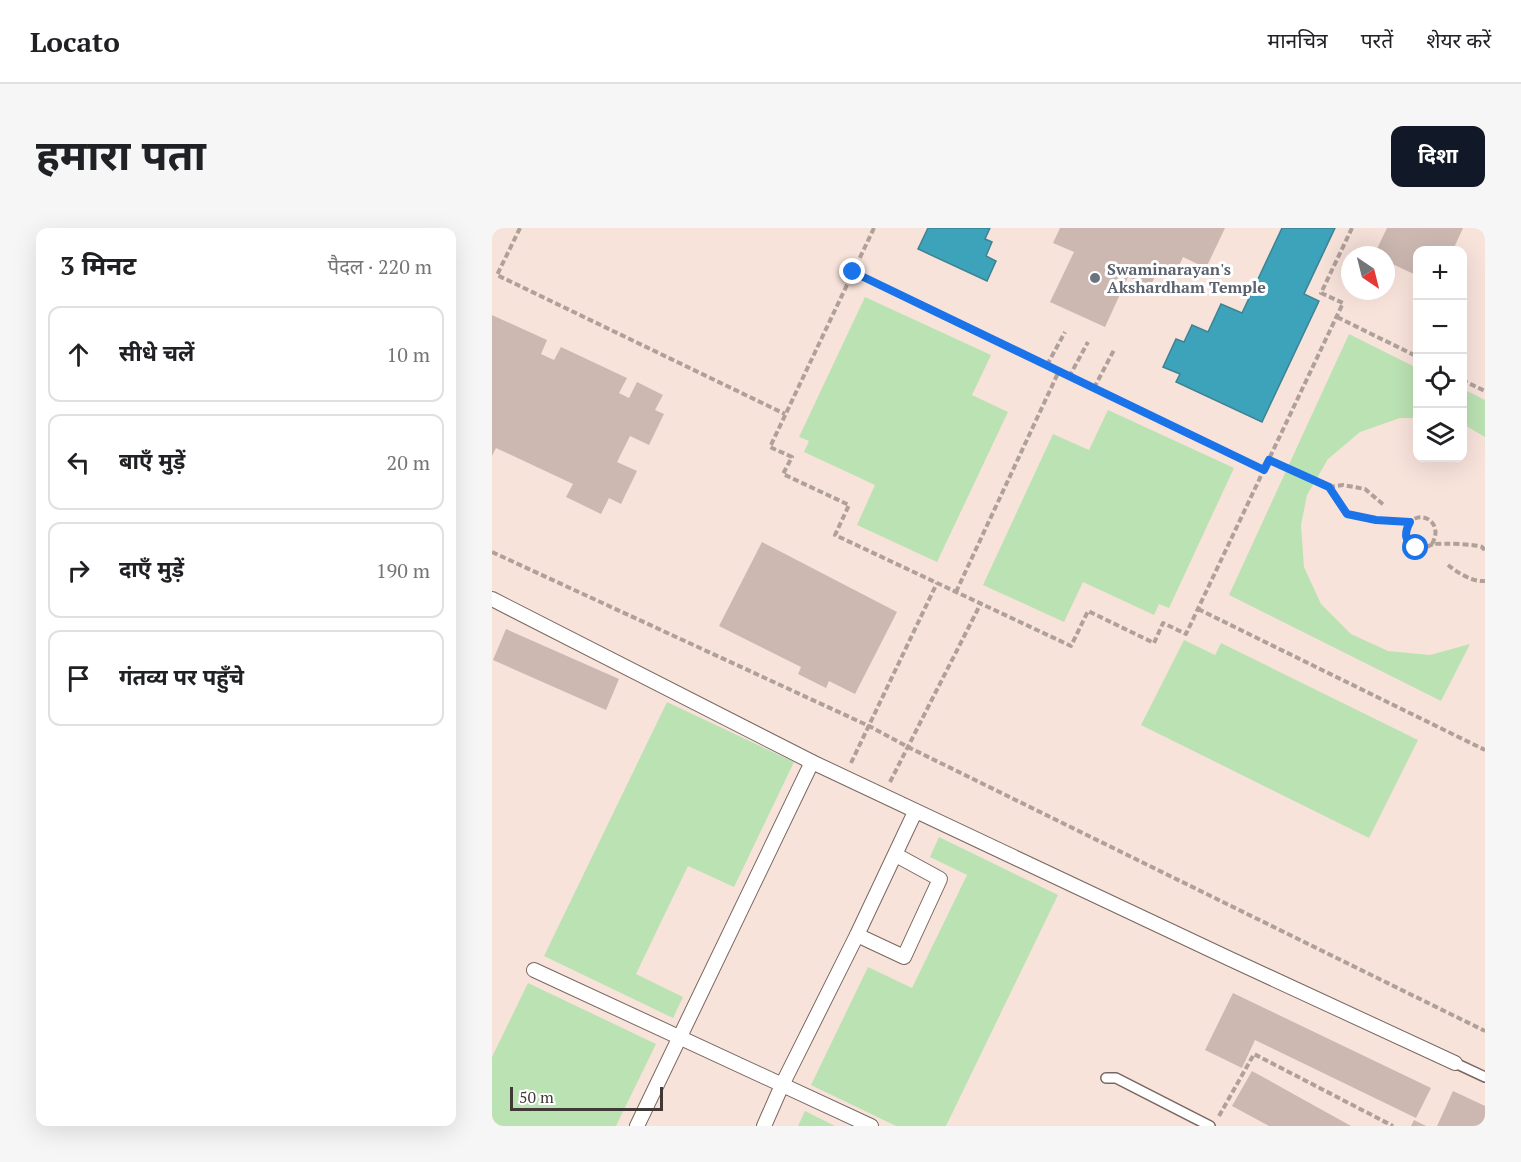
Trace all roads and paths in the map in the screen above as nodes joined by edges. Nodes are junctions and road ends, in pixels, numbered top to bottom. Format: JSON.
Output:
{"nodes":[{"id":1,"x":520,"y":228,"type":"edge"},
{"id":2,"x":874,"y":228,"type":"edge"},
{"id":3,"x":1352,"y":228,"type":"edge"},
{"id":4,"x":853,"y":272,"type":"junction"},
{"id":5,"x":1336,"y":317,"type":"junction"},
{"id":6,"x":1065,"y":333,"type":"dead end"},
{"id":7,"x":1088,"y":342,"type":"dead end"},
{"id":8,"x":1114,"y":350,"type":"dead end"},
{"id":9,"x":1413,"y":355,"type":"edge"},
{"id":10,"x":1047,"y":365,"type":"junction"},
{"id":11,"x":1059,"y":371,"type":"junction"},
{"id":12,"x":1069,"y":377,"type":"junction"},
{"id":13,"x":1467,"y":382,"type":"edge"},
{"id":14,"x":1094,"y":388,"type":"junction"},
{"id":15,"x":1485,"y":391,"type":"edge"},
{"id":16,"x":785,"y":414,"type":"junction"},
{"id":17,"x":1269,"y":460,"type":"junction"},
{"id":18,"x":1264,"y":470,"type":"junction"},
{"id":19,"x":1329,"y":487,"type":"junction"},
{"id":20,"x":1385,"y":506,"type":"dead end"},
{"id":21,"x":1410,"y":522,"type":"junction"},
{"id":22,"x":1432,"y":544,"type":"junction"},
{"id":23,"x":1485,"y":550,"type":"edge"},
{"id":24,"x":492,"y":552,"type":"edge"},
{"id":25,"x":1448,"y":565,"type":"dead end"},
{"id":26,"x":1485,"y":581,"type":"edge"},
{"id":27,"x":937,"y":583,"type":"junction"},
{"id":28,"x":956,"y":592,"type":"junction"},
{"id":29,"x":492,"y":599,"type":"edge"},
{"id":30,"x":981,"y":603,"type":"junction"},
{"id":31,"x":1198,"y":609,"type":"junction"},
{"id":32,"x":869,"y":726,"type":"junction"},
{"id":33,"x":908,"y":747,"type":"junction"},
{"id":34,"x":1485,"y":750,"type":"edge"},
{"id":35,"x":812,"y":762,"type":"junction"},
{"id":36,"x":844,"y":777,"type":"junction"},
{"id":37,"x":883,"y":796,"type":"junction"},
{"id":38,"x":915,"y":812,"type":"junction"},
{"id":39,"x":896,"y":855,"type":"junction"},
{"id":40,"x":857,"y":935,"type":"junction"},
{"id":41,"x":534,"y":970,"type":"dead end"},
{"id":42,"x":1485,"y":1030,"type":"edge"},
{"id":43,"x":679,"y":1038,"type":"junction"},
{"id":44,"x":1455,"y":1063,"type":"joint"},
{"id":45,"x":1485,"y":1077,"type":"edge"},
{"id":46,"x":1106,"y":1078,"type":"dead end"},
{"id":47,"x":782,"y":1085,"type":"junction"},
{"id":48,"x":1213,"y":1124,"type":"edge"},
{"id":49,"x":769,"y":1125,"type":"edge"},
{"id":50,"x":637,"y":1126,"type":"edge"},
{"id":51,"x":871,"y":1126,"type":"edge"},
{"id":52,"x":1394,"y":1126,"type":"edge"}],
"edges":[{"from":1,"to":16,"type":"path"},
{"from":2,"to":4,"type":"path"},
{"from":3,"to":5,"type":"path"},
{"from":4,"to":10,"type":"path"},
{"from":4,"to":16,"type":"path"},
{"from":5,"to":9,"type":"path"},
{"from":5,"to":17,"type":"path"},
{"from":6,"to":10,"type":"path"},
{"from":7,"to":12,"type":"path"},
{"from":8,"to":14,"type":"path"},
{"from":10,"to":11,"type":"path"},
{"from":11,"to":12,"type":"path"},
{"from":11,"to":28,"type":"path"},
{"from":12,"to":14,"type":"path"},
{"from":13,"to":15,"type":"path"},
{"from":14,"to":18,"type":"path"},
{"from":16,"to":27,"type":"path"},
{"from":17,"to":18,"type":"path"},
{"from":17,"to":19,"type":"path"},
{"from":18,"to":31,"type":"path"},
{"from":19,"to":20,"type":"path"},
{"from":19,"to":21,"type":"path"},
{"from":21,"to":22,"type":"path"},
{"from":21,"to":22,"type":"path"},
{"from":22,"to":23,"type":"path"},
{"from":24,"to":32,"type":"path"},
{"from":25,"to":26,"type":"path"},
{"from":27,"to":28,"type":"path"},
{"from":27,"to":32,"type":"path"},
{"from":28,"to":30,"type":"path"},
{"from":29,"to":35,"type":"street"},
{"from":30,"to":31,"type":"path"},
{"from":30,"to":33,"type":"path"},
{"from":31,"to":34,"type":"path"},
{"from":32,"to":33,"type":"path"},
{"from":32,"to":36,"type":"path"},
{"from":33,"to":37,"type":"path"},
{"from":33,"to":42,"type":"path"},
{"from":35,"to":36,"type":"street"},
{"from":35,"to":43,"type":"street"},
{"from":36,"to":37,"type":"street"},
{"from":37,"to":38,"type":"street"},
{"from":38,"to":39,"type":"street"},
{"from":38,"to":44,"type":"street"},
{"from":39,"to":40,"type":"street"},
{"from":39,"to":40,"type":"street"},
{"from":40,"to":47,"type":"street"},
{"from":41,"to":43,"type":"street"},
{"from":43,"to":47,"type":"street"},
{"from":43,"to":50,"type":"street"},
{"from":44,"to":45,"type":"lane"},
{"from":46,"to":48,"type":"lane"},
{"from":47,"to":49,"type":"street"},
{"from":47,"to":51,"type":"street"},
{"from":48,"to":52,"type":"path"}]}
